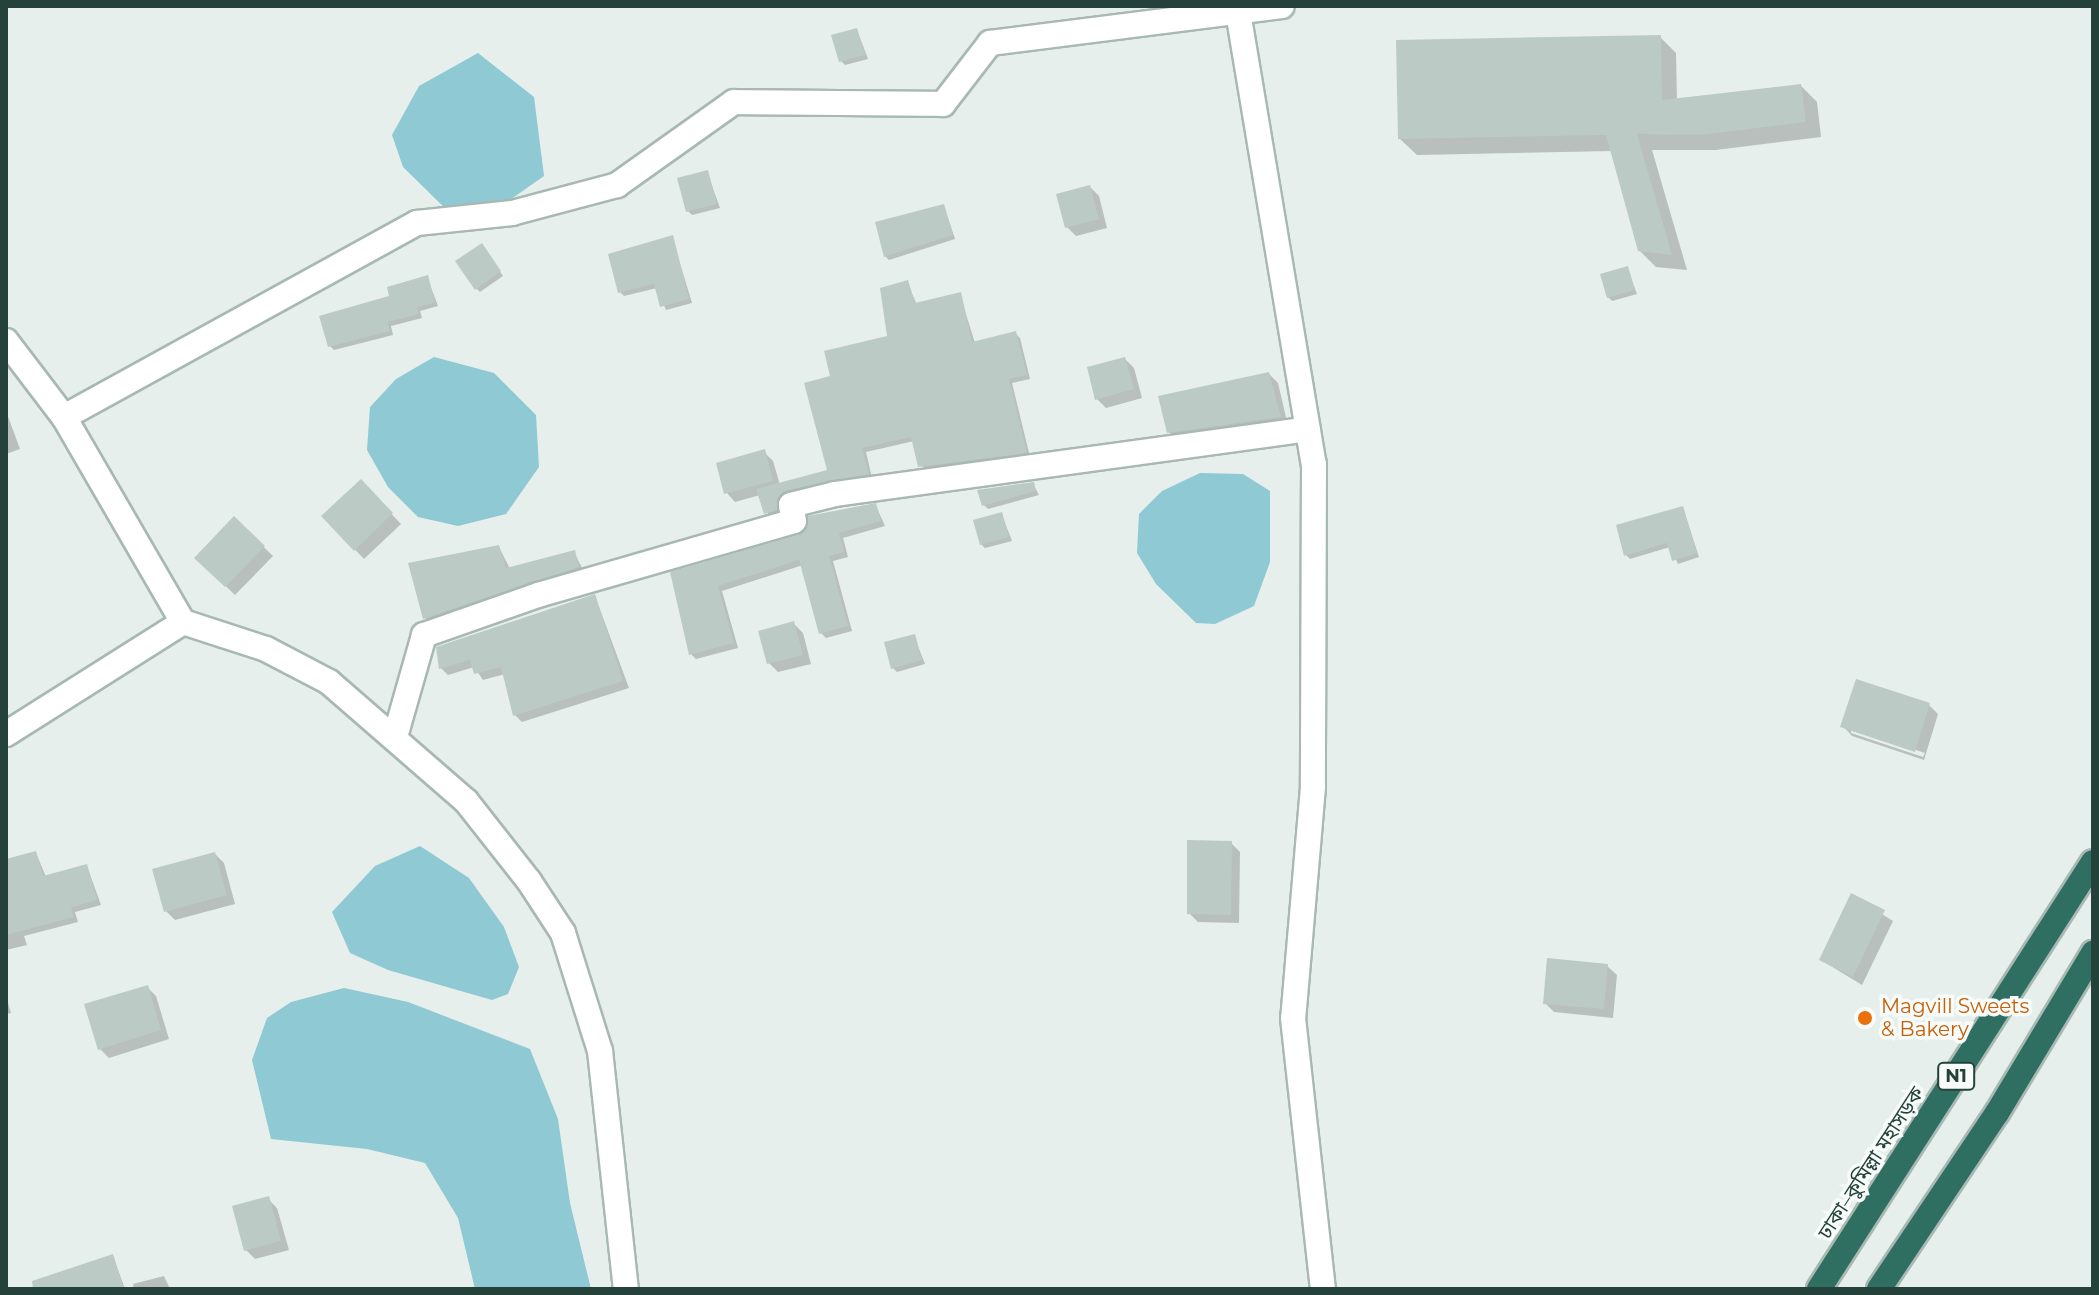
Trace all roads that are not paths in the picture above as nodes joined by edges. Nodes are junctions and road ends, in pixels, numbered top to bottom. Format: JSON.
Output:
{"nodes":[{"id":1,"x":1282,"y":6,"type":"edge"},
{"id":2,"x":1238,"y":10,"type":"edge"},
{"id":3,"x":6,"y":341,"type":"edge"},
{"id":4,"x":64,"y":417,"type":"junction"},
{"id":5,"x":1308,"y":429,"type":"junction"},
{"id":6,"x":183,"y":622,"type":"junction"},
{"id":7,"x":6,"y":734,"type":"edge"},
{"id":8,"x":395,"y":737,"type":"junction"},
{"id":9,"x":2093,"y":862,"type":"edge"},
{"id":10,"x":2093,"y":953,"type":"edge"},
{"id":11,"x":626,"y":1289,"type":"edge"},
{"id":12,"x":1323,"y":1289,"type":"edge"},
{"id":13,"x":1819,"y":1289,"type":"edge"},
{"id":14,"x":1879,"y":1289,"type":"edge"}],
"edges":[{"from":1,"to":2,"type":"street"},
{"from":2,"to":4,"type":"street"},
{"from":2,"to":5,"type":"street"},
{"from":3,"to":4,"type":"street"},
{"from":4,"to":6,"type":"street"},
{"from":5,"to":8,"type":"street"},
{"from":5,"to":12,"type":"street"},
{"from":6,"to":7,"type":"street"},
{"from":6,"to":8,"type":"street"},
{"from":8,"to":11,"type":"street"},
{"from":9,"to":13,"type":"highway","name":"ঢাকা–কুমিল্লা মহাসড়ক","number":"N1"},
{"from":10,"to":14,"type":"highway","number":"N1"}]}
